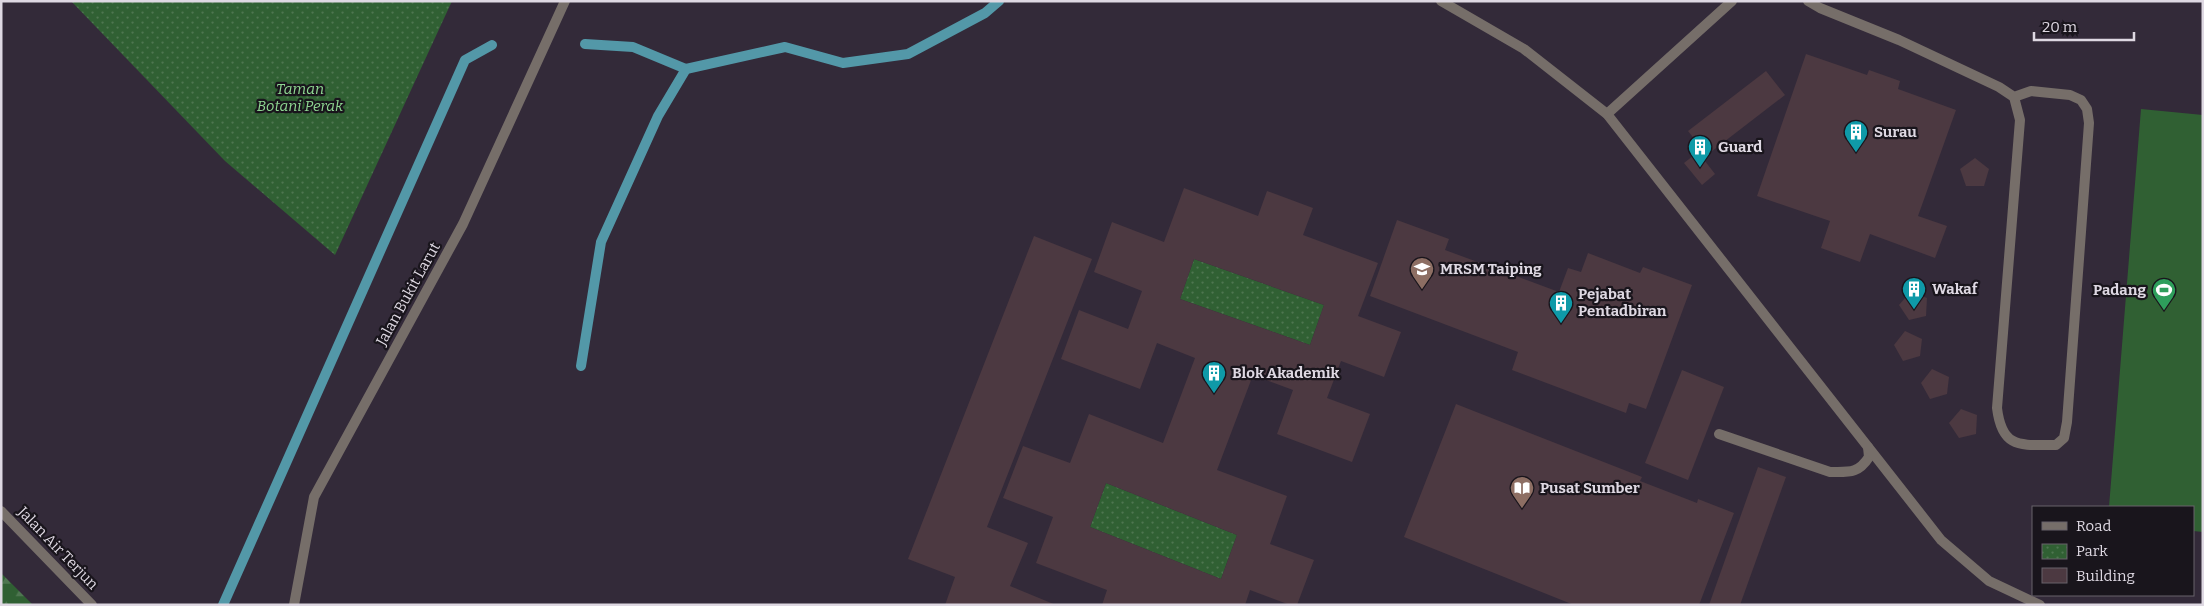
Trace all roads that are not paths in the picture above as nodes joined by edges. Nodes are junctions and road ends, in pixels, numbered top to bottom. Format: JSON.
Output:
{"nodes":[{"id":1,"x":565,"y":1,"type":"edge"},
{"id":2,"x":1441,"y":1,"type":"edge"},
{"id":3,"x":1732,"y":1,"type":"edge"},
{"id":4,"x":1808,"y":1,"type":"edge"},
{"id":5,"x":2014,"y":97,"type":"junction"},
{"id":6,"x":1607,"y":114,"type":"junction"},
{"id":7,"x":1719,"y":434,"type":"dead end"},
{"id":8,"x":1868,"y":447,"type":"junction"},
{"id":9,"x":1,"y":511,"type":"edge"},
{"id":10,"x":92,"y":605,"type":"edge"},
{"id":11,"x":294,"y":605,"type":"edge"},
{"id":12,"x":2040,"y":605,"type":"edge"}],
"edges":[{"from":1,"to":11,"type":"street","name":"Jalan Bukit Larut"},
{"from":2,"to":6,"type":"street"},
{"from":3,"to":6,"type":"street"},
{"from":4,"to":5,"type":"street"},
{"from":5,"to":5,"type":"street"},
{"from":6,"to":8,"type":"street"},
{"from":7,"to":8,"type":"street"},
{"from":8,"to":12,"type":"street"},
{"from":9,"to":10,"type":"street","name":"Jalan Air Terjun"}]}
